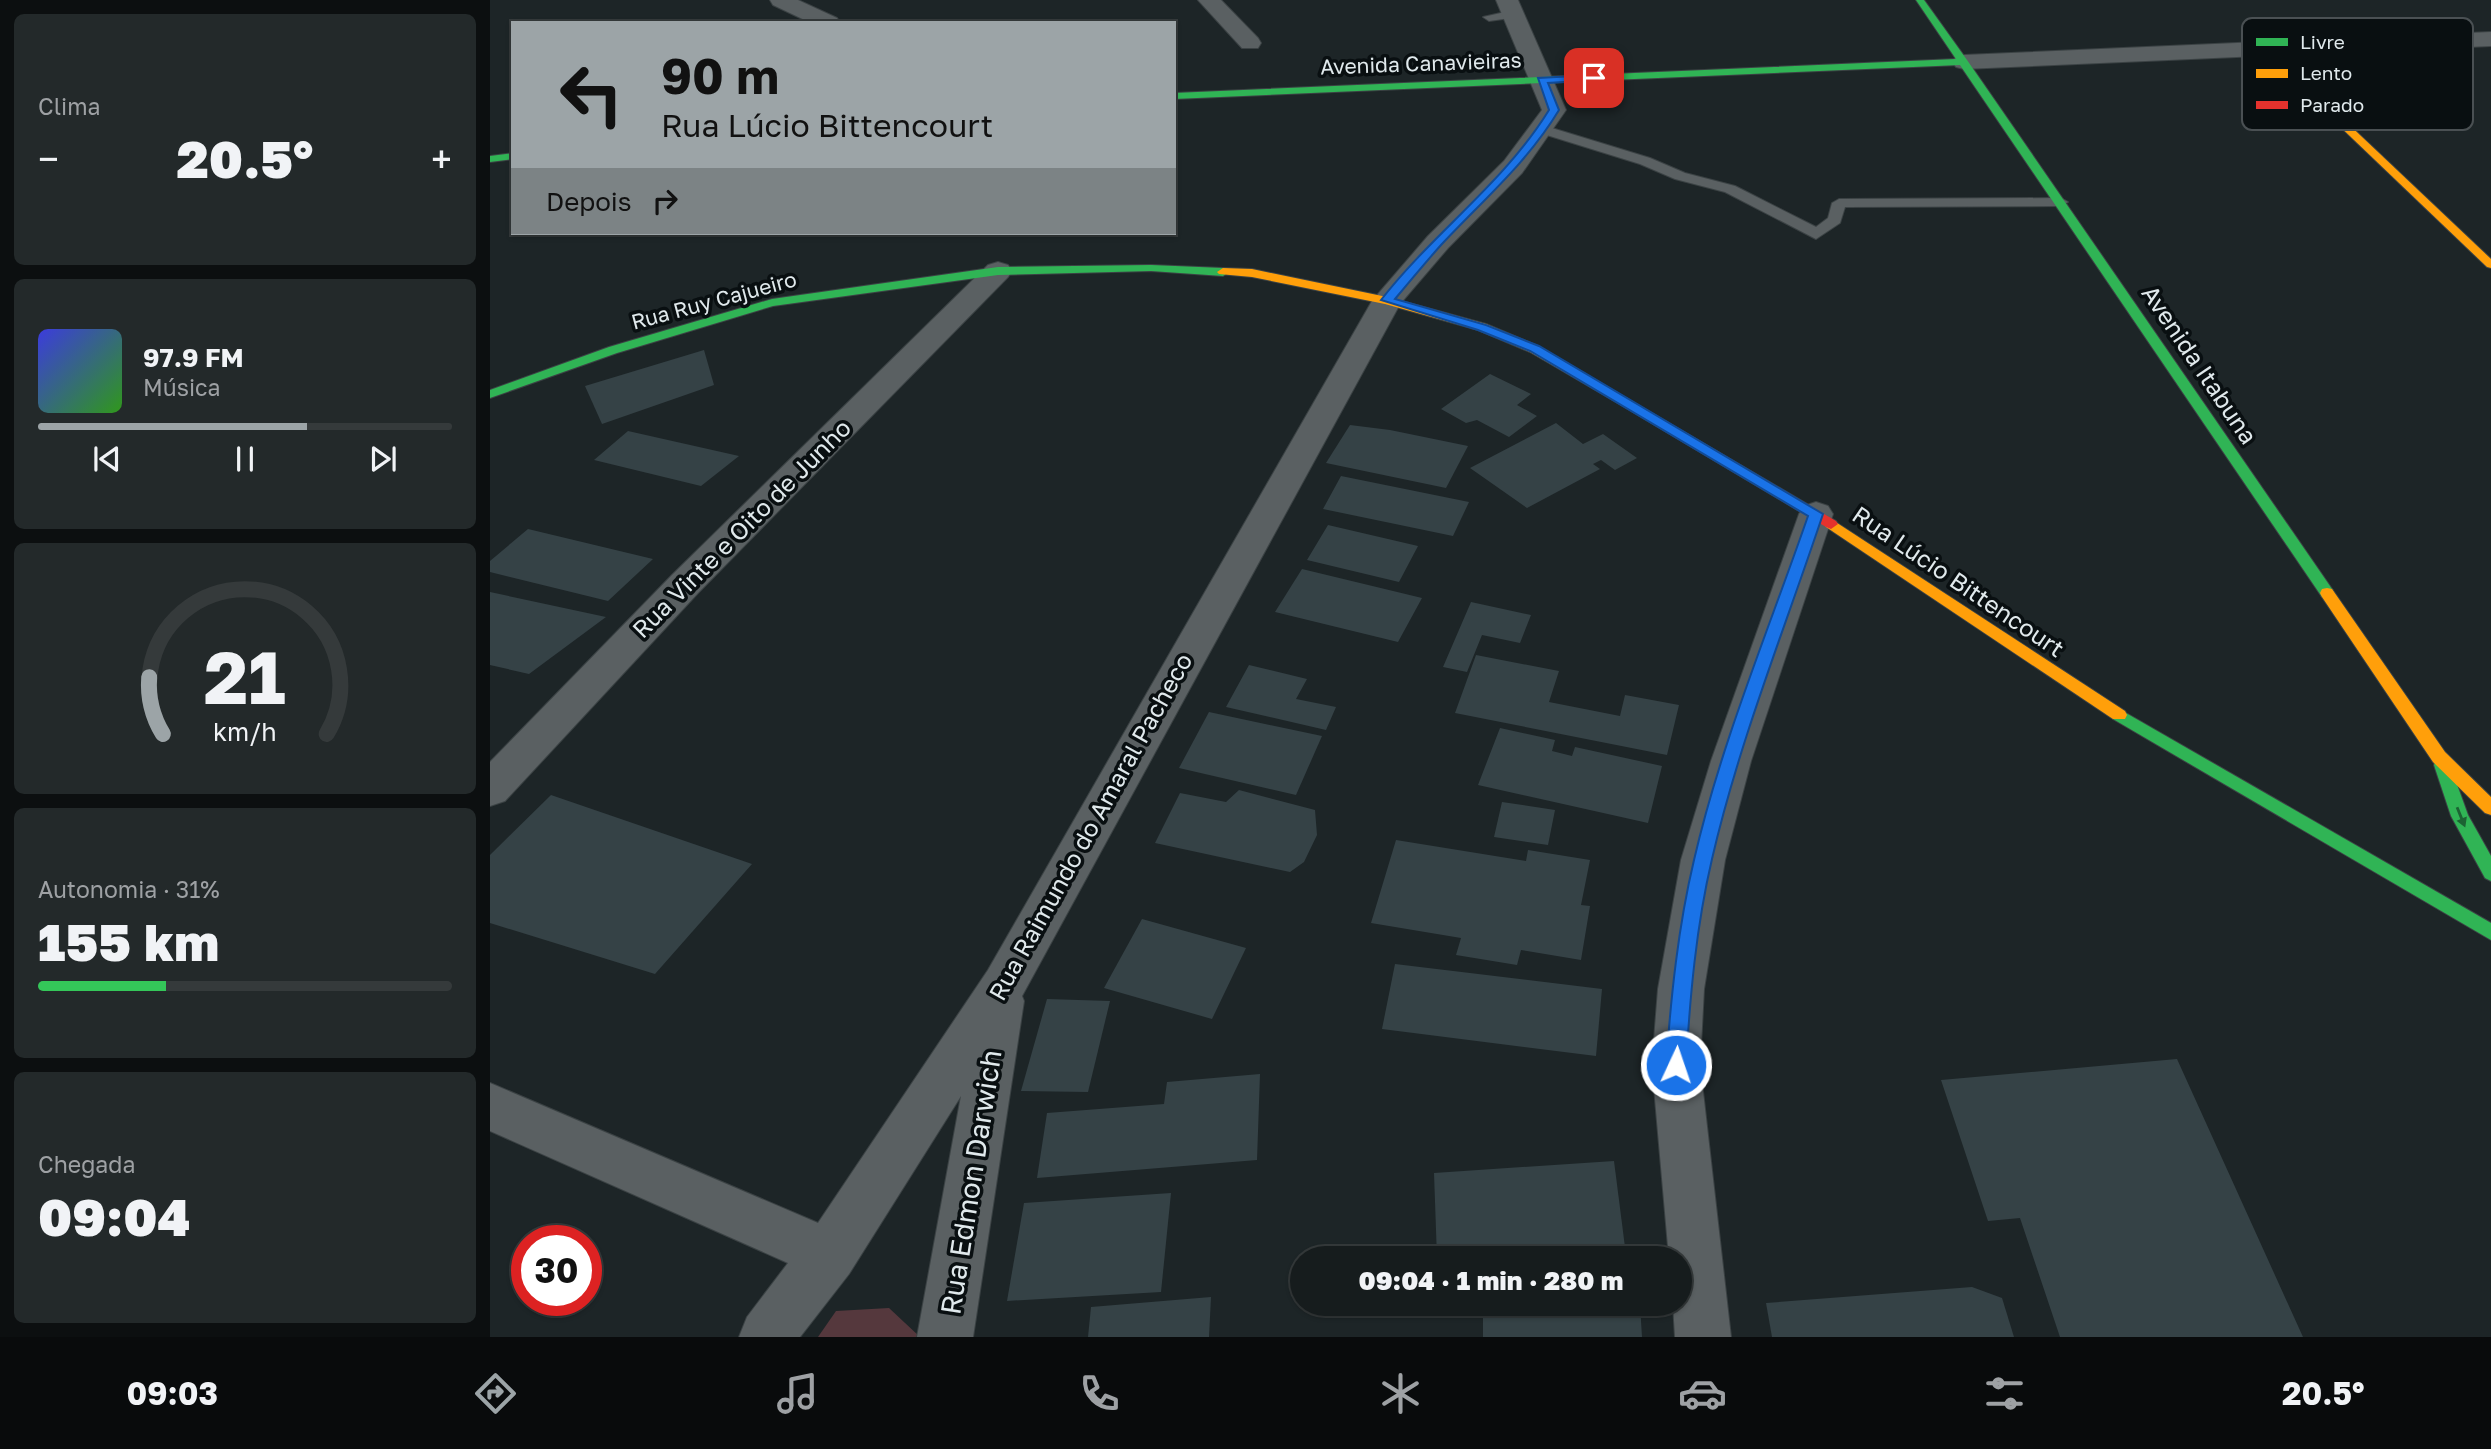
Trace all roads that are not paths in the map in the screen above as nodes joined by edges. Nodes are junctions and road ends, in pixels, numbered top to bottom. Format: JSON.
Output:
{"nodes":[{"id":1,"x":781,"y":0,"type":"edge"},
{"id":2,"x":1209,"y":0,"type":"edge"},
{"id":3,"x":1920,"y":0,"type":"edge"},
{"id":4,"x":1510,"y":7,"type":"edge"},
{"id":5,"x":1489,"y":18,"type":"dead end"},
{"id":6,"x":825,"y":21,"type":"edge"},
{"id":7,"x":2491,"y":39,"type":"edge"},
{"id":8,"x":2473,"y":40,"type":"edge"},
{"id":9,"x":1250,"y":43,"type":"dead end"},
{"id":10,"x":2242,"y":51,"type":"edge"},
{"id":11,"x":1964,"y":62,"type":"junction"},
{"id":12,"x":1542,"y":80,"type":"junction"},
{"id":13,"x":1176,"y":96,"type":"edge"},
{"id":14,"x":1542,"y":129,"type":"junction"},
{"id":15,"x":2348,"y":130,"type":"edge"},
{"id":16,"x":511,"y":156,"type":"edge"},
{"id":17,"x":490,"y":159,"type":"edge"},
{"id":18,"x":2060,"y":202,"type":"junction"},
{"id":19,"x":2491,"y":265,"type":"edge"},
{"id":20,"x":998,"y":271,"type":"junction"},
{"id":21,"x":1387,"y":300,"type":"junction"},
{"id":22,"x":490,"y":394,"type":"edge"},
{"id":23,"x":1816,"y":514,"type":"junction"},
{"id":24,"x":2440,"y":757,"type":"junction"},
{"id":25,"x":490,"y":789,"type":"edge"},
{"id":26,"x":2491,"y":808,"type":"edge"},
{"id":27,"x":2491,"y":873,"type":"edge"},
{"id":28,"x":2491,"y":932,"type":"edge"},
{"id":29,"x":1004,"y":985,"type":"junction"},
{"id":30,"x":490,"y":1107,"type":"edge"},
{"id":31,"x":830,"y":1255,"type":"junction"},
{"id":32,"x":767,"y":1337,"type":"edge"},
{"id":33,"x":945,"y":1337,"type":"edge"},
{"id":34,"x":1703,"y":1337,"type":"edge"}],
"edges":[{"from":1,"to":6,"type":"street"},
{"from":2,"to":9,"type":"street"},
{"from":3,"to":11,"type":"street","name":"Avenida Itabuna"},
{"from":4,"to":5,"type":"lane"},
{"from":4,"to":12,"type":"street"},
{"from":7,"to":8,"type":"street"},
{"from":10,"to":11,"type":"street"},
{"from":11,"to":12,"type":"street","name":"Avenida Canavieiras"},
{"from":11,"to":18,"type":"street","name":"Avenida Itabuna"},
{"from":12,"to":13,"type":"street","name":"Avenida Canavieiras"},
{"from":12,"to":14,"type":"street"},
{"from":14,"to":18,"type":"lane"},
{"from":14,"to":21,"type":"street","name":"Rua Raimundo do Amaral Pacheco"},
{"from":15,"to":19,"type":"street"},
{"from":16,"to":17,"type":"street"},
{"from":18,"to":24,"type":"street","name":"Avenida Itabuna"},
{"from":20,"to":21,"type":"street","name":"Rua Ruy Cajueiro"},
{"from":20,"to":22,"type":"street","name":"Rua Ruy Cajueiro"},
{"from":20,"to":25,"type":"street","name":"Rua Vinte e Oito de Junho"},
{"from":21,"to":23,"type":"street","name":"Rua Lúcio Bittencourt"},
{"from":21,"to":29,"type":"street","name":"Rua Raimundo do Amaral Pacheco"},
{"from":23,"to":28,"type":"street","name":"Rua Lúcio Bittencourt"},
{"from":23,"to":34,"type":"street"},
{"from":24,"to":26,"type":"street","name":"Avenida Itabuna"},
{"from":24,"to":27,"type":"street","name":"Avenida Itabuna","one_way":true},
{"from":29,"to":31,"type":"street","name":"Rua Raimundo do Amaral Pacheco"},
{"from":29,"to":33,"type":"street","name":"Rua Edmon Darwich"},
{"from":30,"to":31,"type":"street"},
{"from":31,"to":32,"type":"street","name":"Rua Raimundo do Amaral Pacheco"}]}
